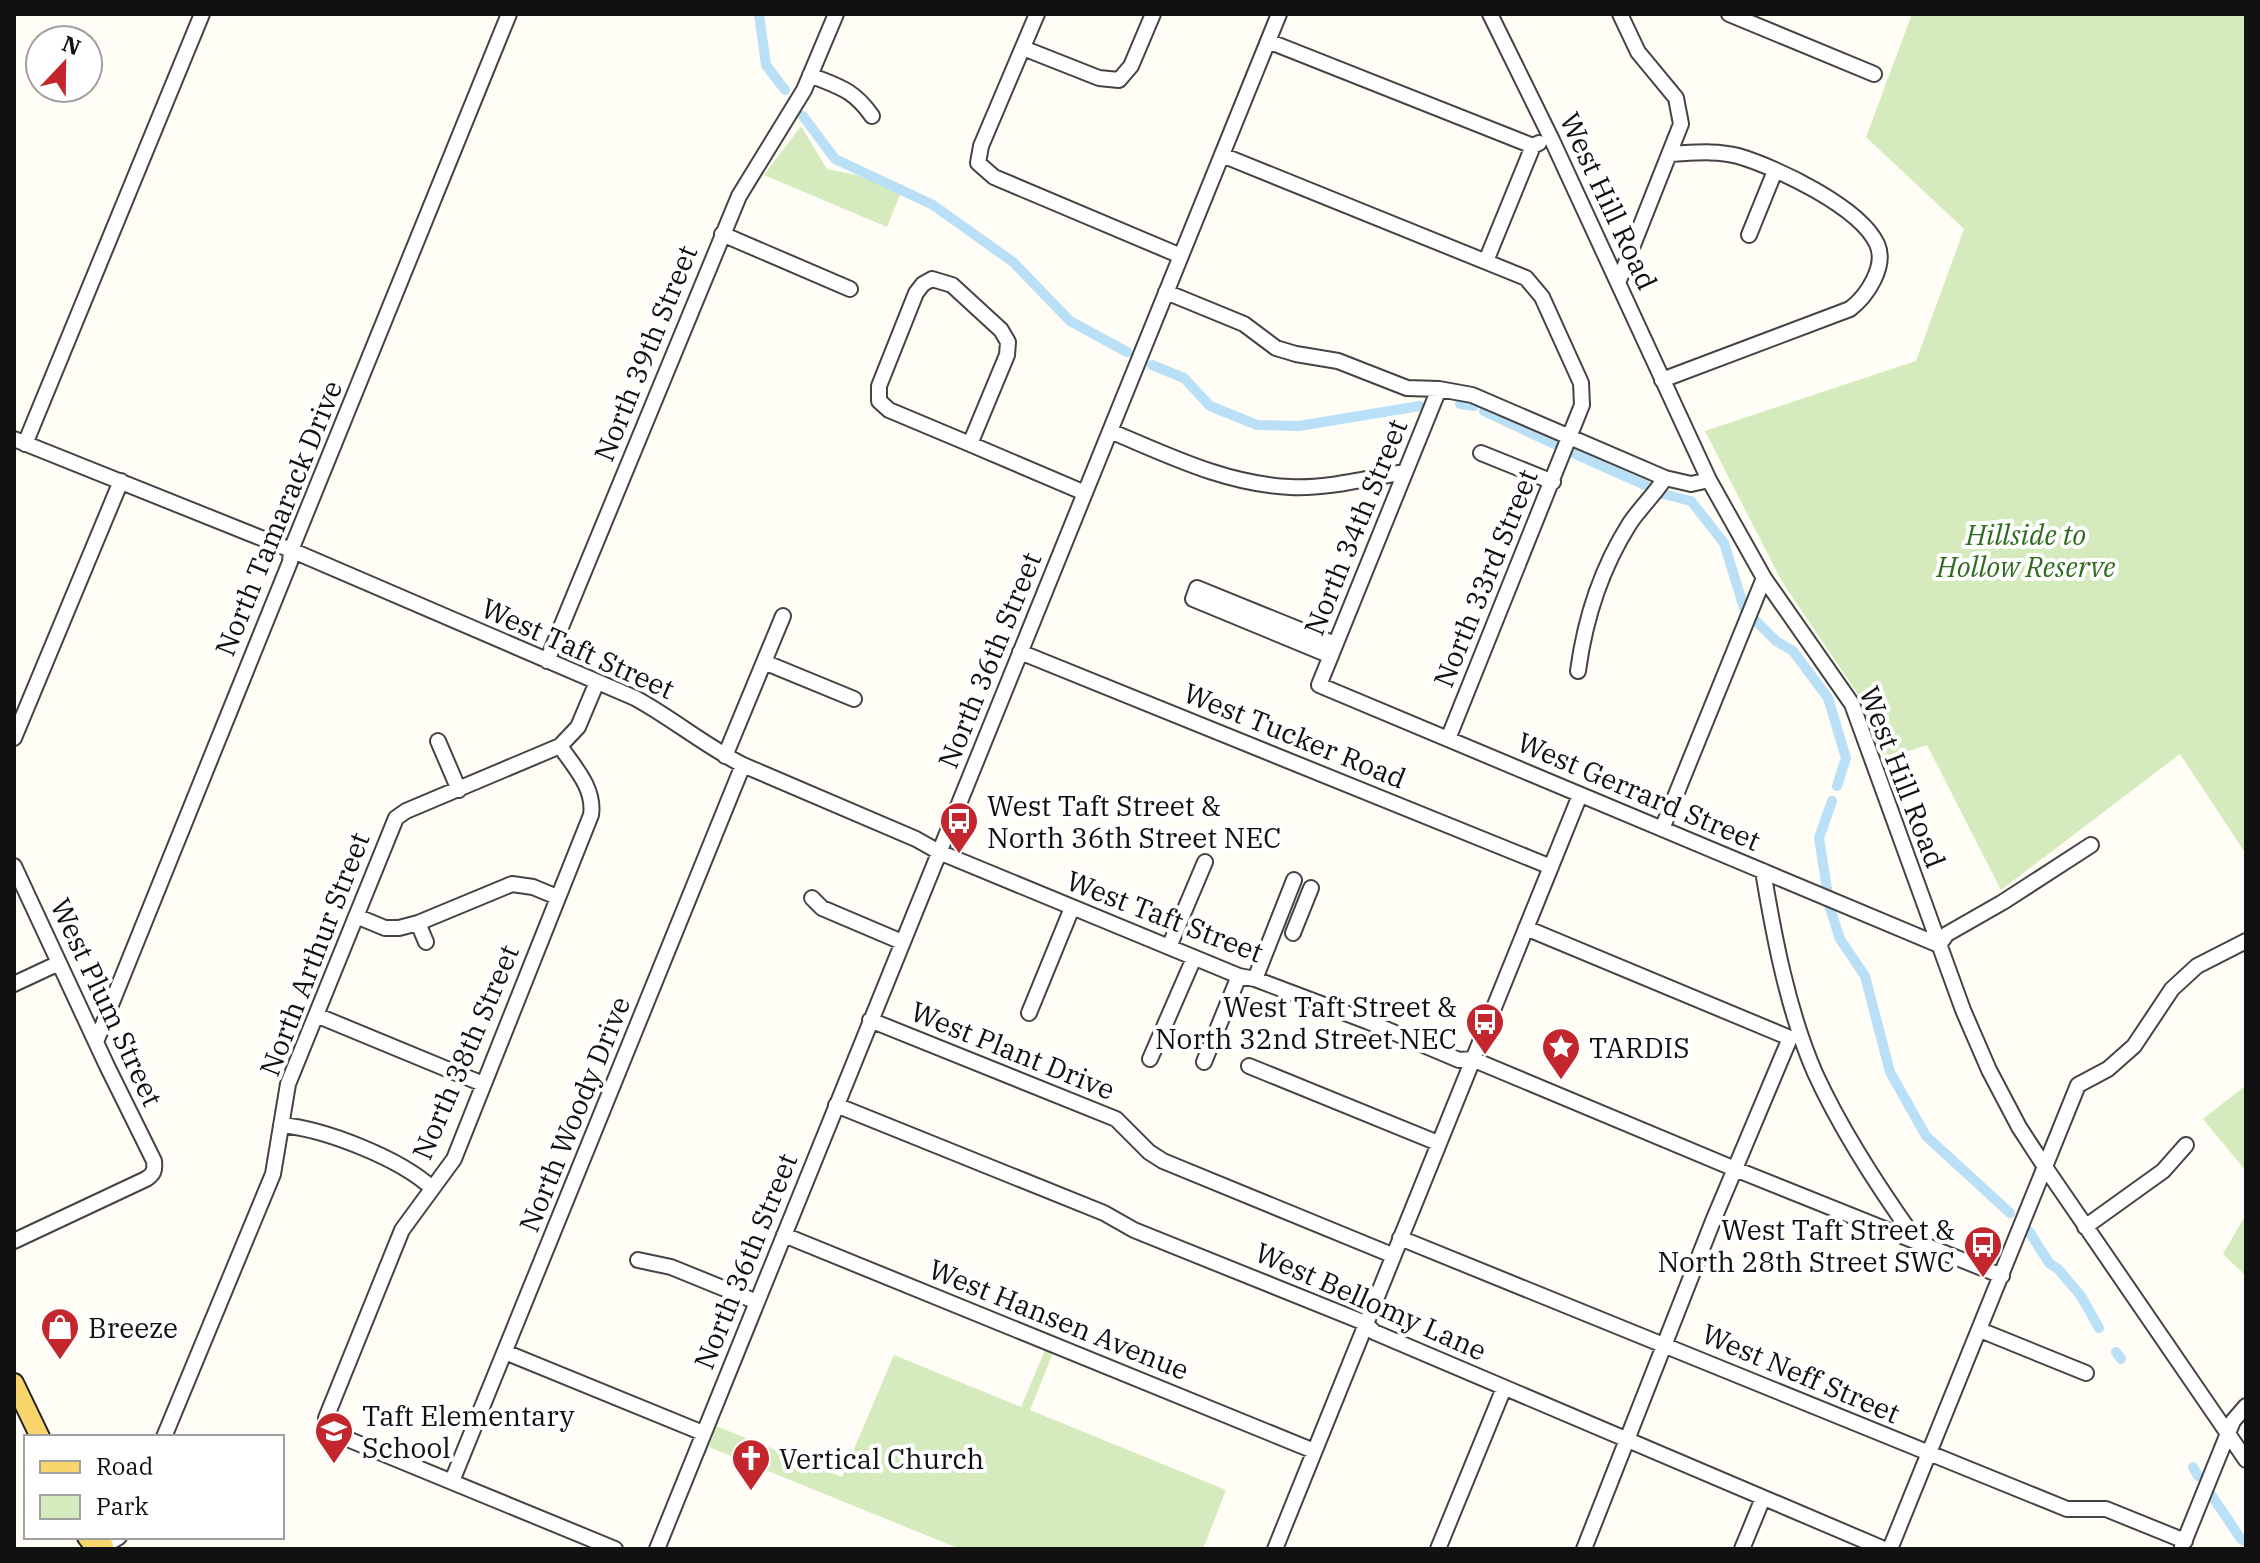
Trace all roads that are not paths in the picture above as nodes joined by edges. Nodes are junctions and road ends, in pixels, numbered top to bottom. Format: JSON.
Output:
{"nodes":[{"id":1,"x":202,"y":14,"type":"edge"},
{"id":2,"x":509,"y":14,"type":"edge"},
{"id":3,"x":836,"y":14,"type":"edge"},
{"id":4,"x":1037,"y":14,"type":"edge"},
{"id":5,"x":1153,"y":14,"type":"edge"},
{"id":6,"x":1490,"y":14,"type":"edge"},
{"id":7,"x":1620,"y":14,"type":"edge"},
{"id":8,"x":1729,"y":14,"type":"edge"},
{"id":9,"x":1277,"y":15,"type":"edge"},
{"id":10,"x":1268,"y":41,"type":"junction"},
{"id":11,"x":1023,"y":48,"type":"junction"},
{"id":12,"x":1874,"y":74,"type":"dead end"},
{"id":13,"x":810,"y":75,"type":"junction"},
{"id":14,"x":872,"y":116,"type":"dead end"},
{"id":15,"x":1551,"y":138,"type":"junction"},
{"id":16,"x":1533,"y":146,"type":"junction"},
{"id":17,"x":1670,"y":154,"type":"junction"},
{"id":18,"x":1222,"y":155,"type":"junction"},
{"id":19,"x":1775,"y":171,"type":"junction"},
{"id":20,"x":722,"y":234,"type":"junction"},
{"id":21,"x":1749,"y":235,"type":"dead end"},
{"id":22,"x":1181,"y":256,"type":"junction"},
{"id":23,"x":1486,"y":261,"type":"junction"},
{"id":24,"x":1618,"y":283,"type":"junction"},
{"id":25,"x":850,"y":289,"type":"dead end"},
{"id":26,"x":1166,"y":292,"type":"junction"},
{"id":27,"x":1662,"y":380,"type":"junction"},
{"id":28,"x":1439,"y":389,"type":"junction"},
{"id":29,"x":1110,"y":431,"type":"junction"},
{"id":30,"x":1570,"y":436,"type":"junction"},
{"id":31,"x":20,"y":442,"type":"edge"},
{"id":32,"x":970,"y":444,"type":"junction"},
{"id":33,"x":1481,"y":453,"type":"dead end"},
{"id":34,"x":1405,"y":472,"type":"junction"},
{"id":35,"x":1665,"y":478,"type":"junction"},
{"id":36,"x":1709,"y":480,"type":"junction"},
{"id":37,"x":121,"y":481,"type":"junction"},
{"id":38,"x":1553,"y":482,"type":"junction"},
{"id":39,"x":1085,"y":493,"type":"junction"},
{"id":40,"x":291,"y":550,"type":"junction"},
{"id":41,"x":1764,"y":578,"type":"junction"},
{"id":42,"x":783,"y":616,"type":"dead end"},
{"id":43,"x":1333,"y":650,"type":"junction"},
{"id":44,"x":1020,"y":652,"type":"junction"},
{"id":45,"x":547,"y":661,"type":"junction"},
{"id":46,"x":764,"y":662,"type":"junction"},
{"id":47,"x":1578,"y":671,"type":"dead end"},
{"id":48,"x":597,"y":682,"type":"junction"},
{"id":49,"x":1319,"y":685,"type":"joint"},
{"id":50,"x":854,"y":699,"type":"dead end"},
{"id":51,"x":14,"y":738,"type":"edge"},
{"id":52,"x":1448,"y":739,"type":"junction"},
{"id":53,"x":438,"y":741,"type":"dead end"},
{"id":54,"x":560,"y":746,"type":"junction"},
{"id":55,"x":725,"y":756,"type":"junction"},
{"id":56,"x":743,"y":765,"type":"junction"},
{"id":57,"x":459,"y":790,"type":"junction"},
{"id":58,"x":1580,"y":795,"type":"junction"},
{"id":59,"x":1662,"y":829,"type":"junction"},
{"id":60,"x":2091,"y":845,"type":"dead end"},
{"id":61,"x":939,"y":852,"type":"junction"},
{"id":62,"x":1205,"y":862,"type":"dead end"},
{"id":63,"x":14,"y":866,"type":"edge"},
{"id":64,"x":1551,"y":867,"type":"junction"},
{"id":65,"x":1763,"y":871,"type":"junction"},
{"id":66,"x":1294,"y":880,"type":"dead end"},
{"id":67,"x":1311,"y":888,"type":"dead end"},
{"id":68,"x":557,"y":897,"type":"junction"},
{"id":69,"x":812,"y":898,"type":"dead end"},
{"id":70,"x":1072,"y":908,"type":"junction"},
{"id":71,"x":356,"y":916,"type":"junction"},
{"id":72,"x":418,"y":923,"type":"junction"},
{"id":73,"x":1276,"y":927,"type":"junction"},
{"id":74,"x":1526,"y":928,"type":"junction"},
{"id":75,"x":1293,"y":933,"type":"junction"},
{"id":76,"x":1308,"y":939,"type":"dead end"},
{"id":77,"x":2246,"y":941,"type":"edge"},
{"id":78,"x":426,"y":942,"type":"dead end"},
{"id":79,"x":902,"y":942,"type":"junction"},
{"id":80,"x":1939,"y":945,"type":"junction"},
{"id":81,"x":1169,"y":947,"type":"junction"},
{"id":82,"x":1194,"y":958,"type":"junction"},
{"id":83,"x":59,"y":963,"type":"junction"},
{"id":84,"x":1239,"y":976,"type":"junction"},
{"id":85,"x":1255,"y":979,"type":"junction"},
{"id":86,"x":14,"y":984,"type":"edge"},
{"id":87,"x":1029,"y":1013,"type":"dead end"},
{"id":88,"x":316,"y":1015,"type":"junction"},
{"id":89,"x":870,"y":1020,"type":"junction"},
{"id":90,"x":1796,"y":1035,"type":"junction"},
{"id":91,"x":96,"y":1042,"type":"junction"},
{"id":92,"x":1150,"y":1059,"type":"dead end"},
{"id":93,"x":1472,"y":1059,"type":"junction"},
{"id":94,"x":1204,"y":1062,"type":"dead end"},
{"id":95,"x":1249,"y":1066,"type":"dead end"},
{"id":96,"x":483,"y":1084,"type":"junction"},
{"id":97,"x":836,"y":1105,"type":"junction"},
{"id":98,"x":281,"y":1125,"type":"junction"},
{"id":99,"x":1438,"y":1143,"type":"junction"},
{"id":100,"x":2186,"y":1145,"type":"dead end"},
{"id":101,"x":2045,"y":1167,"type":"junction"},
{"id":102,"x":1735,"y":1169,"type":"junction"},
{"id":103,"x":432,"y":1188,"type":"junction"},
{"id":104,"x":2085,"y":1227,"type":"junction"},
{"id":105,"x":784,"y":1235,"type":"junction"},
{"id":106,"x":1400,"y":1238,"type":"junction"},
{"id":107,"x":1917,"y":1240,"type":"junction"},
{"id":108,"x":14,"y":1241,"type":"edge"},
{"id":109,"x":1392,"y":1255,"type":"junction"},
{"id":110,"x":638,"y":1260,"type":"dead end"},
{"id":111,"x":2002,"y":1276,"type":"junction"},
{"id":112,"x":757,"y":1302,"type":"junction"},
{"id":113,"x":1365,"y":1323,"type":"junction"},
{"id":114,"x":1980,"y":1330,"type":"junction"},
{"id":115,"x":1664,"y":1344,"type":"junction"},
{"id":116,"x":505,"y":1352,"type":"junction"},
{"id":117,"x":2086,"y":1373,"type":"dead end"},
{"id":118,"x":14,"y":1383,"type":"edge"},
{"id":119,"x":1504,"y":1388,"type":"junction"},
{"id":120,"x":2246,"y":1406,"type":"edge"},
{"id":121,"x":703,"y":1433,"type":"junction"},
{"id":122,"x":2228,"y":1434,"type":"junction"},
{"id":123,"x":40,"y":1435,"type":"edge"},
{"id":124,"x":165,"y":1435,"type":"edge"},
{"id":125,"x":1628,"y":1440,"type":"junction"},
{"id":126,"x":1314,"y":1451,"type":"junction"},
{"id":127,"x":1929,"y":1454,"type":"junction"},
{"id":128,"x":2246,"y":1460,"type":"edge"},
{"id":129,"x":452,"y":1481,"type":"junction"},
{"id":130,"x":1763,"y":1498,"type":"junction"},
{"id":131,"x":88,"y":1539,"type":"edge"},
{"id":132,"x":107,"y":1542,"type":"edge"},
{"id":133,"x":2183,"y":1545,"type":"edge"},
{"id":134,"x":615,"y":1549,"type":"edge"},
{"id":135,"x":657,"y":1549,"type":"edge"},
{"id":136,"x":1275,"y":1549,"type":"edge"},
{"id":137,"x":1438,"y":1549,"type":"edge"},
{"id":138,"x":1584,"y":1549,"type":"edge"},
{"id":139,"x":1742,"y":1549,"type":"edge"},
{"id":140,"x":1887,"y":1549,"type":"edge"}],
"edges":[{"from":1,"to":31,"type":"street"},
{"from":2,"to":40,"type":"street","name":"North Tamarack Drive"},
{"from":3,"to":13,"type":"street","name":"North 39th Street"},
{"from":4,"to":11,"type":"street"},
{"from":5,"to":11,"type":"street"},
{"from":6,"to":15,"type":"street","name":"West Hill Road"},
{"from":7,"to":17,"type":"street"},
{"from":8,"to":12,"type":"street"},
{"from":9,"to":10,"type":"street","name":"North 36th Street"},
{"from":10,"to":16,"type":"street"},
{"from":10,"to":18,"type":"street","name":"North 36th Street"},
{"from":11,"to":22,"type":"street"},
{"from":13,"to":14,"type":"street"},
{"from":13,"to":20,"type":"street","name":"North 39th Street"},
{"from":15,"to":16,"type":"street"},
{"from":15,"to":24,"type":"street","name":"West Hill Road"},
{"from":16,"to":23,"type":"street"},
{"from":17,"to":19,"type":"street"},
{"from":17,"to":24,"type":"street"},
{"from":18,"to":22,"type":"street","name":"North 36th Street"},
{"from":18,"to":23,"type":"street","name":"North 33rd Street"},
{"from":19,"to":21,"type":"street"},
{"from":19,"to":27,"type":"street"},
{"from":20,"to":25,"type":"street"},
{"from":20,"to":45,"type":"street","name":"North 39th Street"},
{"from":22,"to":26,"type":"street","name":"North 36th Street"},
{"from":23,"to":30,"type":"street","name":"North 33rd Street"},
{"from":24,"to":27,"type":"street","name":"West Hill Road"},
{"from":26,"to":28,"type":"street"},
{"from":26,"to":29,"type":"street","name":"North 36th Street"},
{"from":27,"to":36,"type":"street","name":"West Hill Road"},
{"from":28,"to":30,"type":"street"},
{"from":28,"to":34,"type":"street","name":"North 34th Street"},
{"from":29,"to":34,"type":"street"},
{"from":29,"to":39,"type":"street","name":"North 36th Street"},
{"from":30,"to":35,"type":"street"},
{"from":30,"to":38,"type":"street","name":"North 33rd Street"},
{"from":31,"to":37,"type":"street","name":"West Taft Street"},
{"from":32,"to":32,"type":"street"},
{"from":32,"to":39,"type":"street"},
{"from":33,"to":38,"type":"street"},
{"from":34,"to":43,"type":"street","name":"North 34th Street"},
{"from":35,"to":36,"type":"street"},
{"from":35,"to":47,"type":"street"},
{"from":36,"to":41,"type":"street","name":"West Hill Road"},
{"from":37,"to":40,"type":"street","name":"West Taft Street"},
{"from":37,"to":51,"type":"street"},
{"from":38,"to":52,"type":"street","name":"North 33rd Street"},
{"from":39,"to":44,"type":"street","name":"North 36th Street"},
{"from":40,"to":45,"type":"street","name":"West Taft Street"},
{"from":40,"to":91,"type":"street","name":"North Tamarack Drive"},
{"from":41,"to":59,"type":"street"},
{"from":41,"to":80,"type":"street","name":"West Hill Road"},
{"from":42,"to":46,"type":"street"},
{"from":43,"to":43,"type":"street"},
{"from":43,"to":49,"type":"street","name":"North 34th Street"},
{"from":44,"to":61,"type":"street","name":"North 36th Street"},
{"from":44,"to":64,"type":"street","name":"West Tucker Road"},
{"from":45,"to":48,"type":"street","name":"West Taft Street"},
{"from":46,"to":50,"type":"street"},
{"from":46,"to":55,"type":"street"},
{"from":48,"to":54,"type":"street"},
{"from":48,"to":55,"type":"street","name":"West Taft Street"},
{"from":49,"to":52,"type":"street","name":"West Gerrard Street"},
{"from":52,"to":58,"type":"street","name":"West Gerrard Street"},
{"from":53,"to":57,"type":"street"},
{"from":54,"to":57,"type":"street","name":"North Arthur Street"},
{"from":54,"to":68,"type":"street","name":"North 38th Street"},
{"from":55,"to":56,"type":"street","name":"West Taft Street"},
{"from":56,"to":61,"type":"street","name":"West Taft Street"},
{"from":56,"to":116,"type":"street","name":"North Woody Drive"},
{"from":57,"to":71,"type":"street","name":"North Arthur Street"},
{"from":58,"to":59,"type":"street","name":"West Gerrard Street"},
{"from":58,"to":64,"type":"street"},
{"from":59,"to":65,"type":"street","name":"West Gerrard Street"},
{"from":60,"to":80,"type":"street"},
{"from":61,"to":70,"type":"street","name":"West Taft Street"},
{"from":61,"to":79,"type":"street","name":"North 36th Street"},
{"from":62,"to":81,"type":"street"},
{"from":63,"to":83,"type":"street","name":"West Plum Street"},
{"from":64,"to":74,"type":"street"},
{"from":65,"to":80,"type":"street","name":"West Gerrard Street"},
{"from":65,"to":90,"type":"street"},
{"from":66,"to":73,"type":"street"},
{"from":67,"to":75,"type":"street"},
{"from":68,"to":72,"type":"street"},
{"from":68,"to":96,"type":"street","name":"North 38th Street"},
{"from":69,"to":79,"type":"street"},
{"from":70,"to":81,"type":"street","name":"West Taft Street"},
{"from":70,"to":87,"type":"street"},
{"from":71,"to":72,"type":"street"},
{"from":71,"to":88,"type":"street","name":"North Arthur Street"},
{"from":72,"to":78,"type":"street"},
{"from":73,"to":75,"type":"street"},
{"from":73,"to":85,"type":"street"},
{"from":74,"to":90,"type":"street"},
{"from":74,"to":93,"type":"street"},
{"from":75,"to":76,"type":"street"},
{"from":77,"to":101,"type":"street"},
{"from":79,"to":89,"type":"street","name":"North 36th Street"},
{"from":80,"to":101,"type":"street","name":"West Hill Road"},
{"from":81,"to":82,"type":"street","name":"West Taft Street"},
{"from":82,"to":84,"type":"street","name":"West Taft Street"},
{"from":82,"to":92,"type":"street"},
{"from":83,"to":86,"type":"street"},
{"from":83,"to":91,"type":"street","name":"West Plum Street"},
{"from":84,"to":85,"type":"street","name":"West Taft Street"},
{"from":84,"to":94,"type":"street"},
{"from":85,"to":93,"type":"street","name":"West Taft Street"},
{"from":88,"to":96,"type":"street"},
{"from":88,"to":98,"type":"street","name":"North Arthur Street"},
{"from":89,"to":97,"type":"street","name":"North 36th Street"},
{"from":89,"to":109,"type":"street","name":"West Plant Drive"},
{"from":90,"to":102,"type":"street"},
{"from":90,"to":107,"type":"street"},
{"from":91,"to":108,"type":"street","name":"West Plum Street"},
{"from":93,"to":99,"type":"street"},
{"from":93,"to":102,"type":"street","name":"West Taft Street"},
{"from":95,"to":99,"type":"street"},
{"from":96,"to":103,"type":"street","name":"North 38th Street"},
{"from":97,"to":105,"type":"street","name":"North 36th Street"},
{"from":97,"to":113,"type":"street","name":"West Bellomy Lane"},
{"from":98,"to":103,"type":"street"},
{"from":98,"to":124,"type":"street","name":"North Arthur Street"},
{"from":99,"to":106,"type":"street"},
{"from":100,"to":104,"type":"street"},
{"from":101,"to":104,"type":"street","name":"West Hill Road"},
{"from":101,"to":111,"type":"street"},
{"from":102,"to":107,"type":"street","name":"West Taft Street"},
{"from":102,"to":115,"type":"street"},
{"from":103,"to":129,"type":"street","name":"North 38th Street"},
{"from":104,"to":122,"type":"street","name":"West Hill Road"},
{"from":105,"to":112,"type":"street","name":"North 36th Street"},
{"from":105,"to":126,"type":"street","name":"West Hansen Avenue"},
{"from":106,"to":109,"type":"street"},
{"from":106,"to":115,"type":"street","name":"West Neff Street"},
{"from":107,"to":111,"type":"street","name":"West Taft Street"},
{"from":109,"to":113,"type":"street"},
{"from":110,"to":112,"type":"street"},
{"from":111,"to":114,"type":"street"},
{"from":112,"to":121,"type":"street","name":"North 36th Street"},
{"from":113,"to":119,"type":"street","name":"West Bellomy Lane"},
{"from":113,"to":126,"type":"street"},
{"from":114,"to":117,"type":"street"},
{"from":114,"to":127,"type":"street"},
{"from":115,"to":125,"type":"street"},
{"from":115,"to":127,"type":"street","name":"West Neff Street"},
{"from":116,"to":121,"type":"street"},
{"from":116,"to":129,"type":"street","name":"North Woody Drive"},
{"from":118,"to":123,"type":"main road"},
{"from":119,"to":125,"type":"street","name":"West Bellomy Lane"},
{"from":119,"to":137,"type":"street"},
{"from":120,"to":122,"type":"street"},
{"from":121,"to":135,"type":"street","name":"North 36th Street"},
{"from":122,"to":128,"type":"street","name":"West Hill Road"},
{"from":122,"to":133,"type":"street"},
{"from":125,"to":130,"type":"street","name":"West Bellomy Lane"},
{"from":125,"to":138,"type":"street"},
{"from":126,"to":136,"type":"street"},
{"from":127,"to":133,"type":"street","name":"West Neff Street"},
{"from":127,"to":140,"type":"street"},
{"from":129,"to":134,"type":"street"},
{"from":130,"to":139,"type":"street"},
{"from":130,"to":140,"type":"street","name":"West Bellomy Lane"},
{"from":131,"to":132,"type":"main road"}]}
